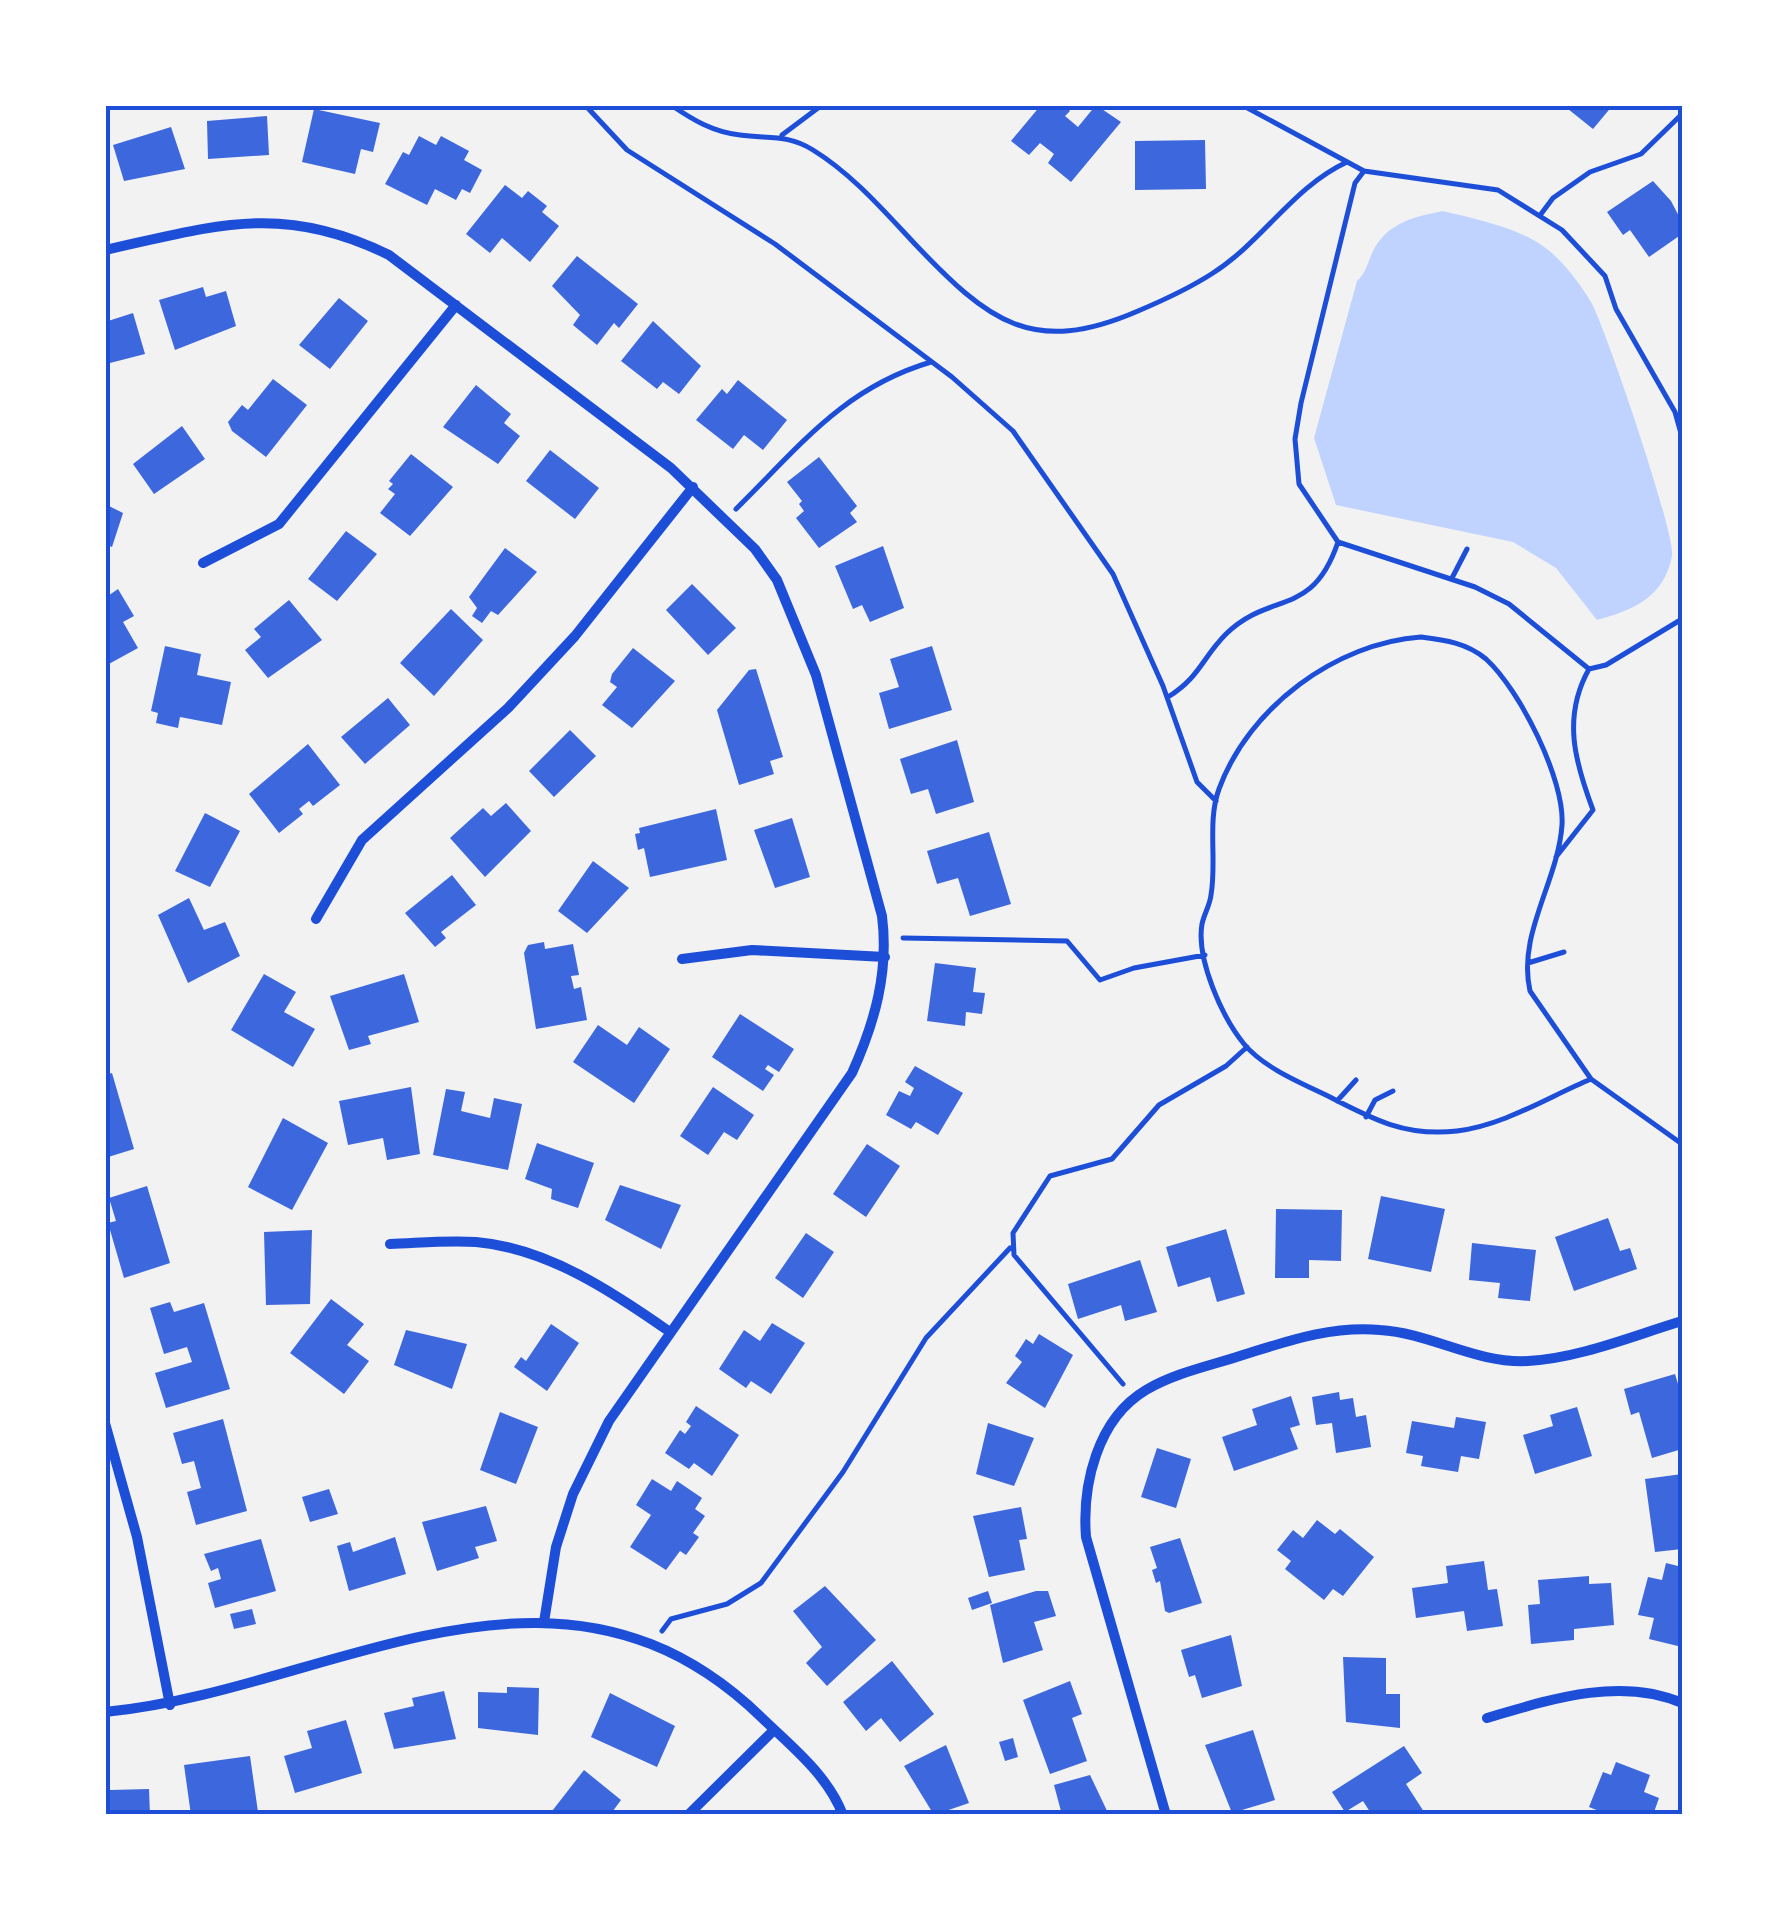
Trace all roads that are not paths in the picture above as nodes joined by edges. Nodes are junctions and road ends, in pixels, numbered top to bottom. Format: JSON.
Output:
{"nodes":[{"id":1,"x":105,"y":250,"type":"edge"},
{"id":2,"x":456,"y":305,"type":"junction"},
{"id":3,"x":693,"y":487,"type":"junction"},
{"id":4,"x":203,"y":562,"type":"dead end"},
{"id":5,"x":316,"y":919,"type":"dead end"},
{"id":6,"x":885,"y":957,"type":"junction"},
{"id":7,"x":682,"y":959,"type":"dead end"},
{"id":8,"x":390,"y":1244,"type":"dead end"},
{"id":9,"x":1682,"y":1321,"type":"edge"},
{"id":10,"x":670,"y":1332,"type":"junction"},
{"id":11,"x":105,"y":1423,"type":"edge"},
{"id":12,"x":544,"y":1622,"type":"junction"},
{"id":13,"x":1682,"y":1703,"type":"edge"},
{"id":14,"x":170,"y":1705,"type":"junction"},
{"id":15,"x":105,"y":1712,"type":"edge"},
{"id":16,"x":1487,"y":1718,"type":"dead end"},
{"id":17,"x":774,"y":1730,"type":"junction"},
{"id":18,"x":688,"y":1815,"type":"edge"},
{"id":19,"x":843,"y":1815,"type":"edge"},
{"id":20,"x":1166,"y":1815,"type":"edge"}],
"edges":[{"from":1,"to":2,"type":"street"},
{"from":2,"to":3,"type":"street"},
{"from":2,"to":4,"type":"street"},
{"from":3,"to":5,"type":"street"},
{"from":3,"to":6,"type":"street"},
{"from":6,"to":7,"type":"street"},
{"from":6,"to":10,"type":"street"},
{"from":8,"to":10,"type":"street"},
{"from":9,"to":20,"type":"street"},
{"from":10,"to":12,"type":"street"},
{"from":11,"to":14,"type":"street"},
{"from":12,"to":14,"type":"street"},
{"from":12,"to":17,"type":"street"},
{"from":13,"to":16,"type":"street"},
{"from":14,"to":15,"type":"street"},
{"from":17,"to":18,"type":"street"},
{"from":17,"to":19,"type":"street"}]}
